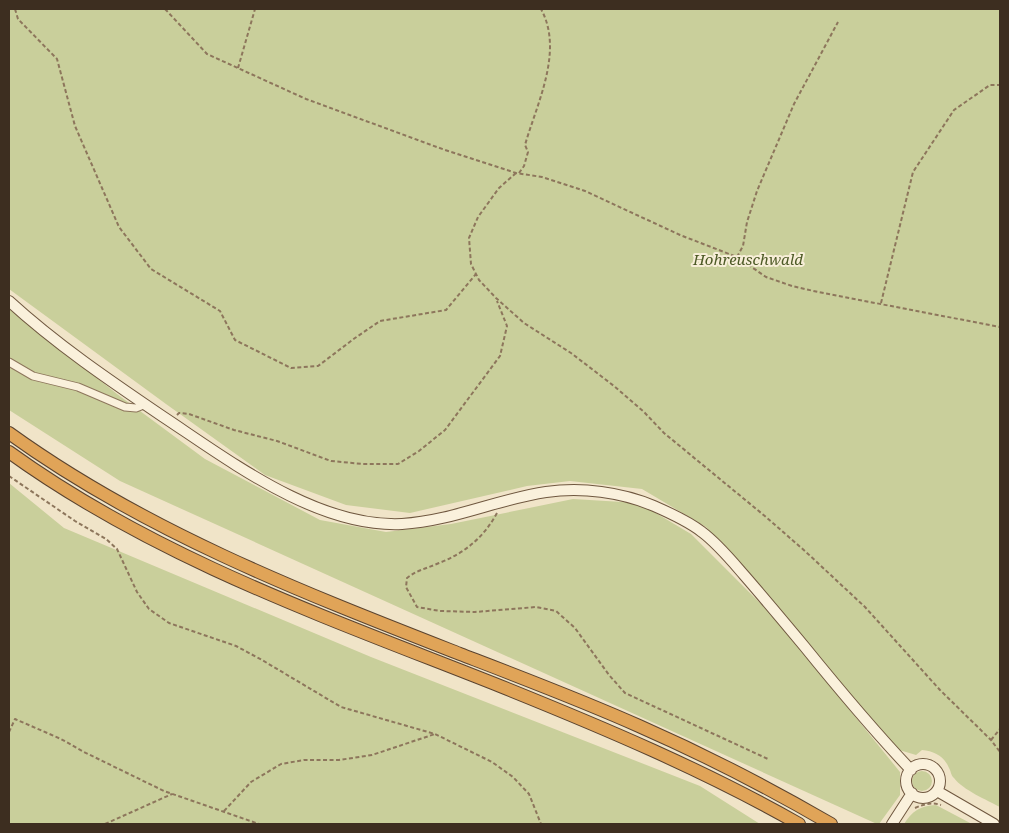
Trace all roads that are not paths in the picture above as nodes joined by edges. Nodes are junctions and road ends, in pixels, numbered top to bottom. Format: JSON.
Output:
{"nodes":[{"id":1,"x":9,"y":301,"type":"edge"},
{"id":2,"x":9,"y":362,"type":"edge"},
{"id":3,"x":146,"y":404,"type":"junction"},
{"id":4,"x":9,"y":433,"type":"edge"},
{"id":5,"x":9,"y":452,"type":"edge"},
{"id":6,"x":911,"y":770,"type":"junction"},
{"id":7,"x":937,"y":791,"type":"junction"},
{"id":8,"x":912,"y":793,"type":"junction"},
{"id":9,"x":894,"y":820,"type":"edge"},
{"id":10,"x":799,"y":824,"type":"edge"},
{"id":11,"x":831,"y":824,"type":"edge"},
{"id":12,"x":994,"y":824,"type":"edge"}],
"edges":[{"from":1,"to":3,"type":"street"},
{"from":2,"to":3,"type":"street"},
{"from":3,"to":6,"type":"street"},
{"from":4,"to":11,"type":"highway"},
{"from":5,"to":10,"type":"highway"},
{"from":6,"to":7,"type":"street"},
{"from":6,"to":8,"type":"street"},
{"from":7,"to":8,"type":"street"},
{"from":7,"to":12,"type":"street"},
{"from":8,"to":9,"type":"street"}]}
